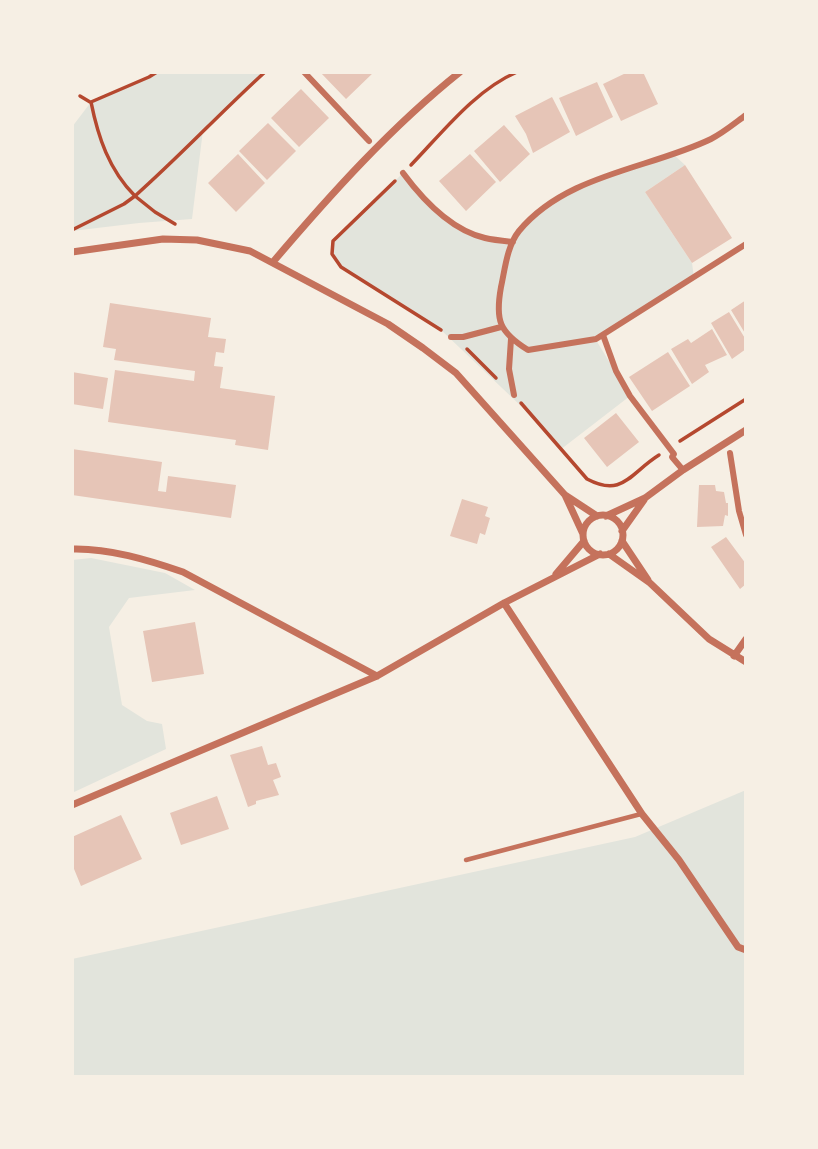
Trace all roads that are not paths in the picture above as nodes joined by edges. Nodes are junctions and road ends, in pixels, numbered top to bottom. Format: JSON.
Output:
{"nodes":[{"id":1,"x":304,"y":72,"type":"edge"},
{"id":2,"x":460,"y":72,"type":"edge"},
{"id":3,"x":746,"y":115,"type":"edge"},
{"id":4,"x":369,"y":141,"type":"dead end"},
{"id":5,"x":403,"y":173,"type":"road end"},
{"id":6,"x":513,"y":242,"type":"junction"},
{"id":7,"x":746,"y":244,"type":"edge"},
{"id":8,"x":72,"y":252,"type":"edge"},
{"id":9,"x":273,"y":262,"type":"junction"},
{"id":10,"x":501,"y":327,"type":"junction"},
{"id":11,"x":603,"y":335,"type":"junction"},
{"id":12,"x":451,"y":337,"type":"road end"},
{"id":13,"x":511,"y":339,"type":"junction"},
{"id":14,"x":514,"y":395,"type":"road end"},
{"id":15,"x":746,"y":430,"type":"edge"},
{"id":16,"x":730,"y":453,"type":"dead end"},
{"id":17,"x":683,"y":470,"type":"junction"},
{"id":18,"x":565,"y":495,"type":"junction"},
{"id":19,"x":645,"y":498,"type":"junction"},
{"id":20,"x":597,"y":516,"type":"junction"},
{"id":21,"x":606,"y":516,"type":"junction"},
{"id":22,"x":622,"y":531,"type":"junction"},
{"id":23,"x":746,"y":534,"type":"edge"},
{"id":24,"x":583,"y":538,"type":"junction"},
{"id":25,"x":622,"y":541,"type":"junction"},
{"id":26,"x":72,"y":550,"type":"edge"},
{"id":27,"x":605,"y":554,"type":"junction"},
{"id":28,"x":553,"y":577,"type":"junction"},
{"id":29,"x":650,"y":583,"type":"junction"},
{"id":30,"x":504,"y":603,"type":"junction"},
{"id":31,"x":746,"y":639,"type":"edge"},
{"id":32,"x":734,"y":656,"type":"junction"},
{"id":33,"x":746,"y":662,"type":"edge"},
{"id":34,"x":377,"y":676,"type":"junction"},
{"id":35,"x":72,"y":805,"type":"edge"},
{"id":36,"x":642,"y":814,"type":"junction"},
{"id":37,"x":466,"y":860,"type":"dead end"},
{"id":38,"x":746,"y":950,"type":"edge"}],
"edges":[{"from":1,"to":4,"type":"street"},
{"from":2,"to":9,"type":"street"},
{"from":3,"to":6,"type":"street"},
{"from":5,"to":6,"type":"street"},
{"from":6,"to":10,"type":"street"},
{"from":7,"to":11,"type":"street"},
{"from":8,"to":9,"type":"street"},
{"from":9,"to":18,"type":"street"},
{"from":10,"to":12,"type":"street"},
{"from":10,"to":13,"type":"street"},
{"from":11,"to":13,"type":"street"},
{"from":11,"to":17,"type":"street"},
{"from":13,"to":14,"type":"street"},
{"from":15,"to":17,"type":"street"},
{"from":16,"to":23,"type":"street"},
{"from":17,"to":19,"type":"street"},
{"from":18,"to":20,"type":"street"},
{"from":18,"to":24,"type":"street"},
{"from":19,"to":21,"type":"street"},
{"from":19,"to":22,"type":"street"},
{"from":20,"to":21,"type":"street"},
{"from":20,"to":24,"type":"street"},
{"from":21,"to":22,"type":"street"},
{"from":22,"to":25,"type":"street"},
{"from":24,"to":27,"type":"street"},
{"from":24,"to":28,"type":"street"},
{"from":25,"to":27,"type":"street"},
{"from":25,"to":29,"type":"street"},
{"from":26,"to":34,"type":"street"},
{"from":27,"to":28,"type":"street"},
{"from":27,"to":29,"type":"street"},
{"from":28,"to":30,"type":"street"},
{"from":29,"to":32,"type":"street"},
{"from":30,"to":34,"type":"street"},
{"from":30,"to":36,"type":"street"},
{"from":31,"to":32,"type":"street"},
{"from":32,"to":33,"type":"street"},
{"from":34,"to":35,"type":"street"},
{"from":36,"to":37,"type":"lane"},
{"from":36,"to":38,"type":"street"}]}
